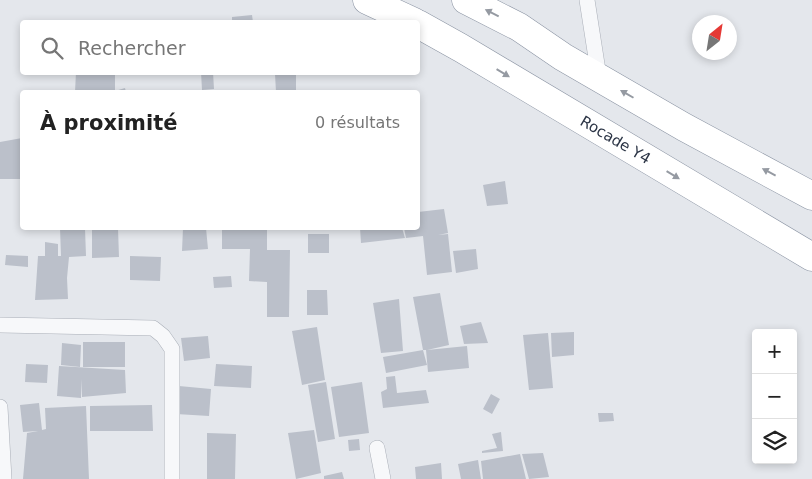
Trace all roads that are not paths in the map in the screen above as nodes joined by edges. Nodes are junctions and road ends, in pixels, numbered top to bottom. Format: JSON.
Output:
{"nodes":[{"id":1,"x":367,"y":0,"type":"edge"},
{"id":2,"x":466,"y":0,"type":"edge"},
{"id":3,"x":587,"y":0,"type":"edge"},
{"id":4,"x":410,"y":20,"type":"edge"},
{"id":5,"x":420,"y":25,"type":"edge"},
{"id":6,"x":598,"y":78,"type":"junction"},
{"id":7,"x":812,"y":196,"type":"edge"},
{"id":8,"x":812,"y":258,"type":"edge"},
{"id":9,"x":0,"y":326,"type":"edge"},
{"id":10,"x":0,"y":407,"type":"edge"},
{"id":11,"x":0,"y":412,"type":"edge"},
{"id":12,"x":377,"y":448,"type":"dead end"},
{"id":13,"x":4,"y":479,"type":"edge"},
{"id":14,"x":172,"y":479,"type":"edge"},
{"id":15,"x":383,"y":479,"type":"edge"}],
"edges":[{"from":1,"to":4,"type":"highway","name":"Rocade Y4"},
{"from":6,"to":2,"type":"highway","one_way":true},
{"from":3,"to":6,"type":"street"},
{"from":5,"to":8,"type":"highway","name":"Rocade Y4","one_way":true},
{"from":7,"to":6,"type":"highway","one_way":true},
{"from":9,"to":14,"type":"street"},
{"from":10,"to":11,"type":"street"},
{"from":11,"to":13,"type":"street"},
{"from":12,"to":15,"type":"street"}]}
